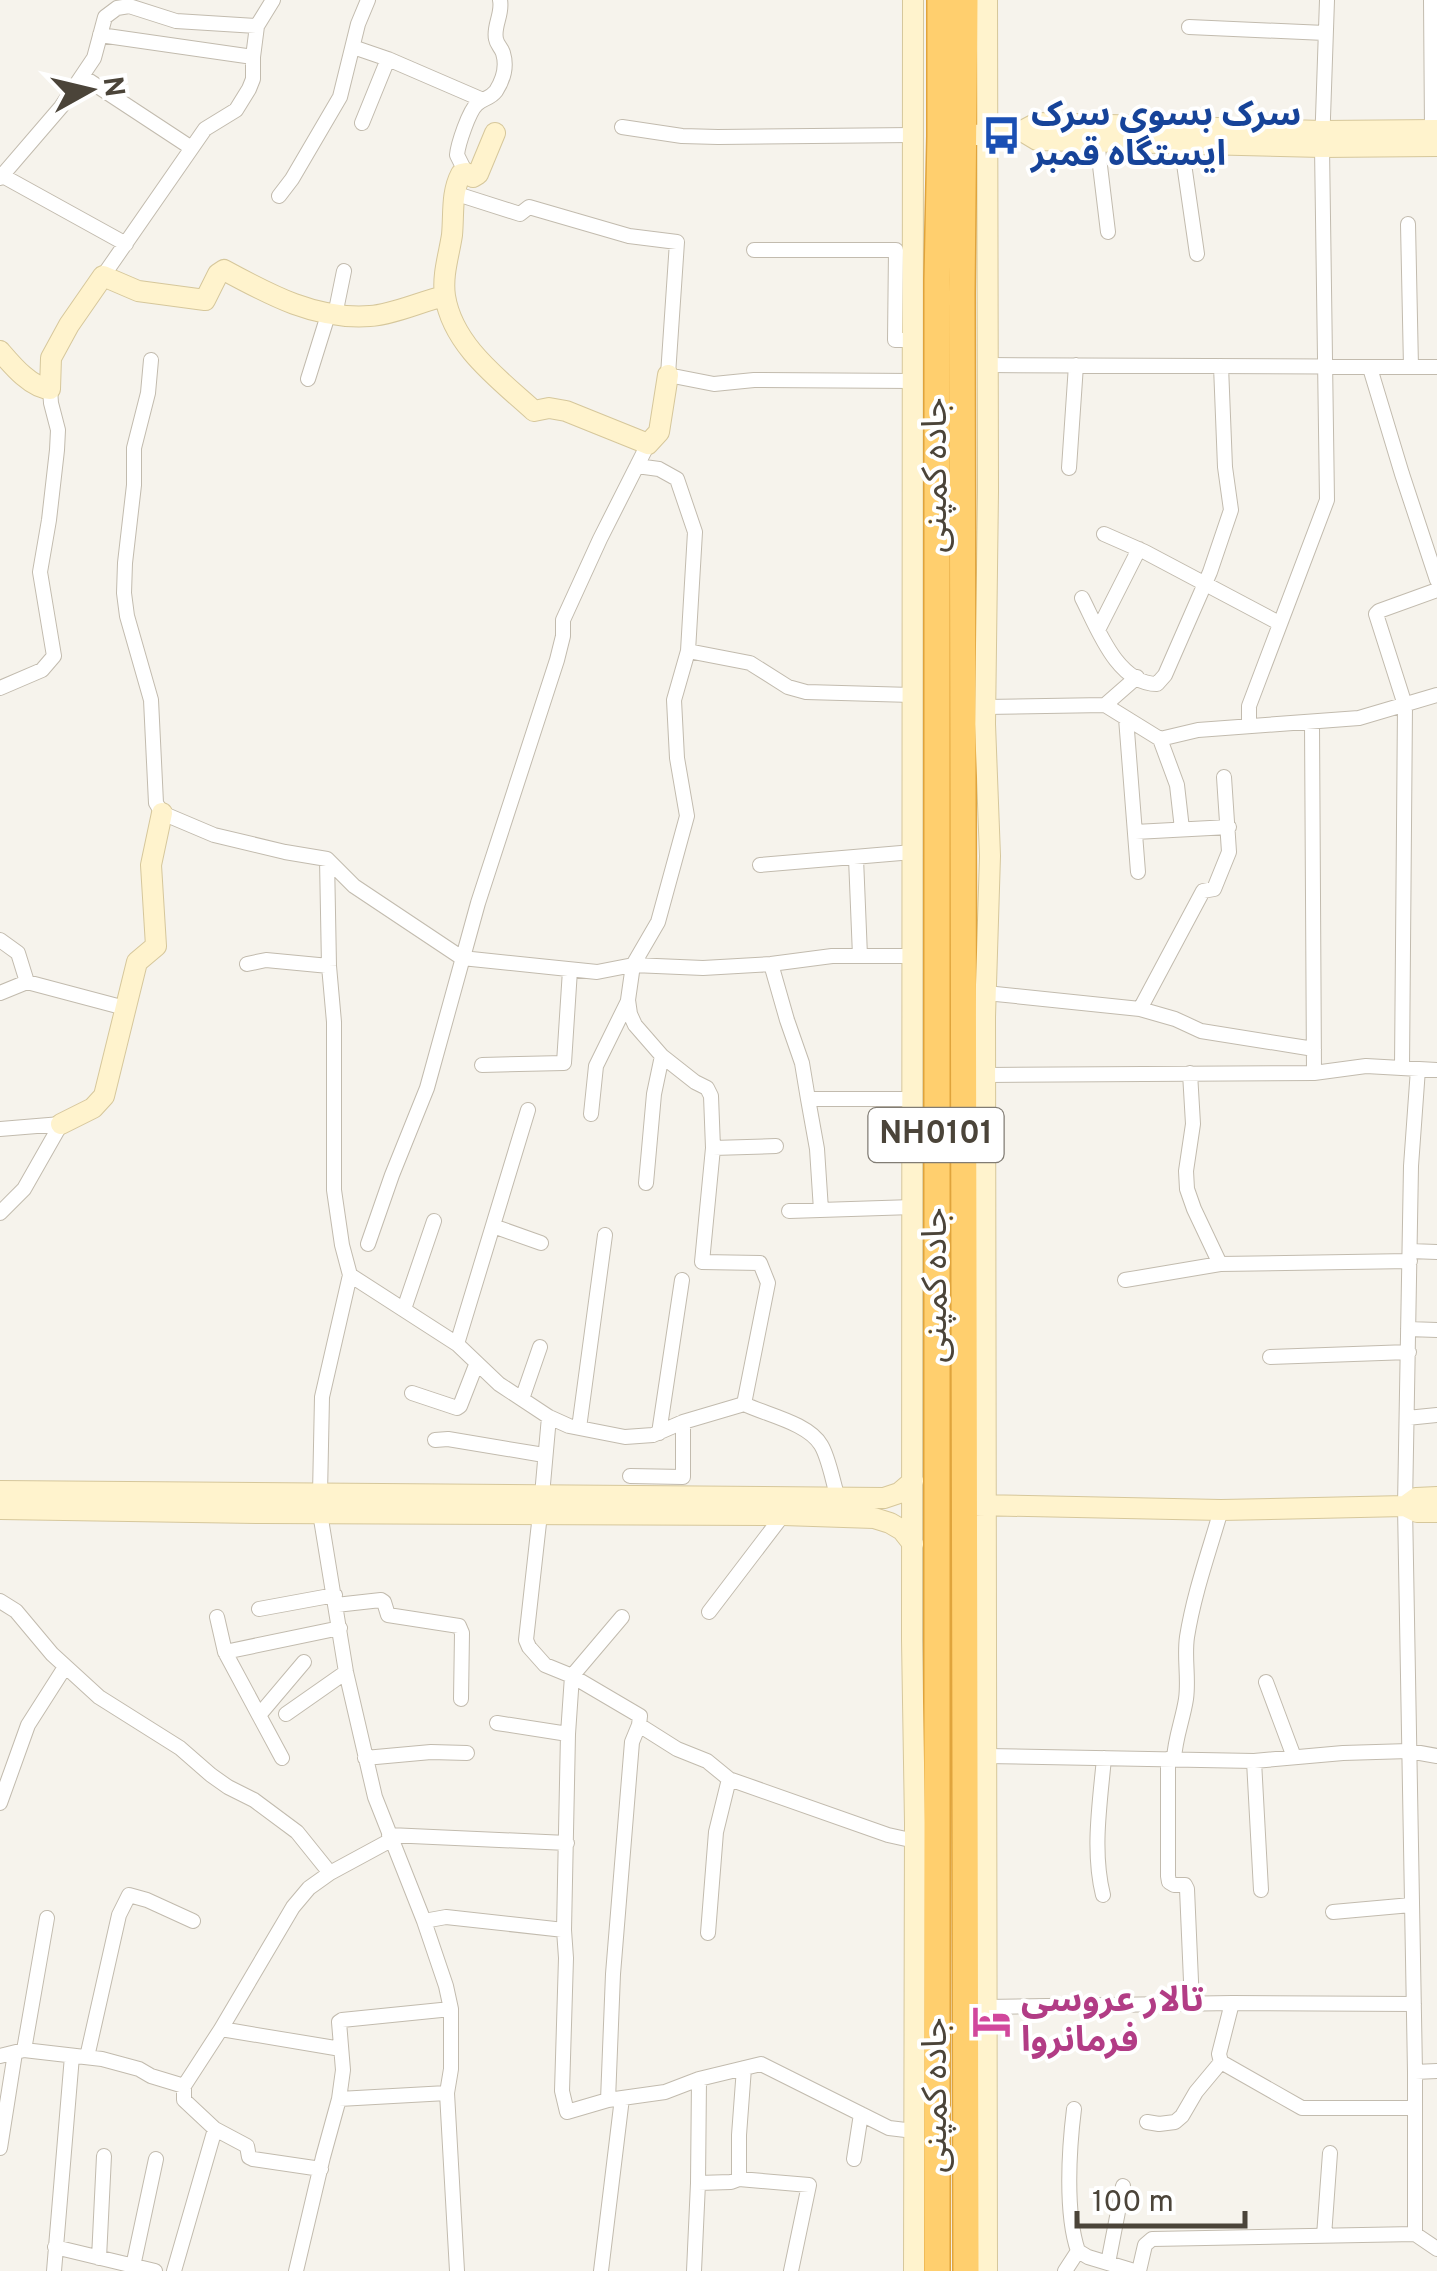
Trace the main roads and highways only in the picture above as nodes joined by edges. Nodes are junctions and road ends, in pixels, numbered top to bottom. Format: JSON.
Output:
{"nodes":[{"id":1,"x":940,"y":0,"type":"edge"},
{"id":2,"x":965,"y":0,"type":"edge"},
{"id":3,"x":964,"y":135,"type":"junction"},
{"id":4,"x":936,"y":2271,"type":"edge"},
{"id":5,"x":966,"y":2271,"type":"edge"}],
"edges":[{"from":1,"to":3,"type":"highway","name":"جاده کمپنی","number":"NH0101"},
{"from":2,"to":3,"type":"highway","name":"جاده کمپنی","number":"NH0101"},
{"from":3,"to":4,"type":"highway","name":"جاده کمپنی","number":"NH0101"},
{"from":3,"to":5,"type":"highway","name":"جاده کمپنی","number":"NH0101"}]}
